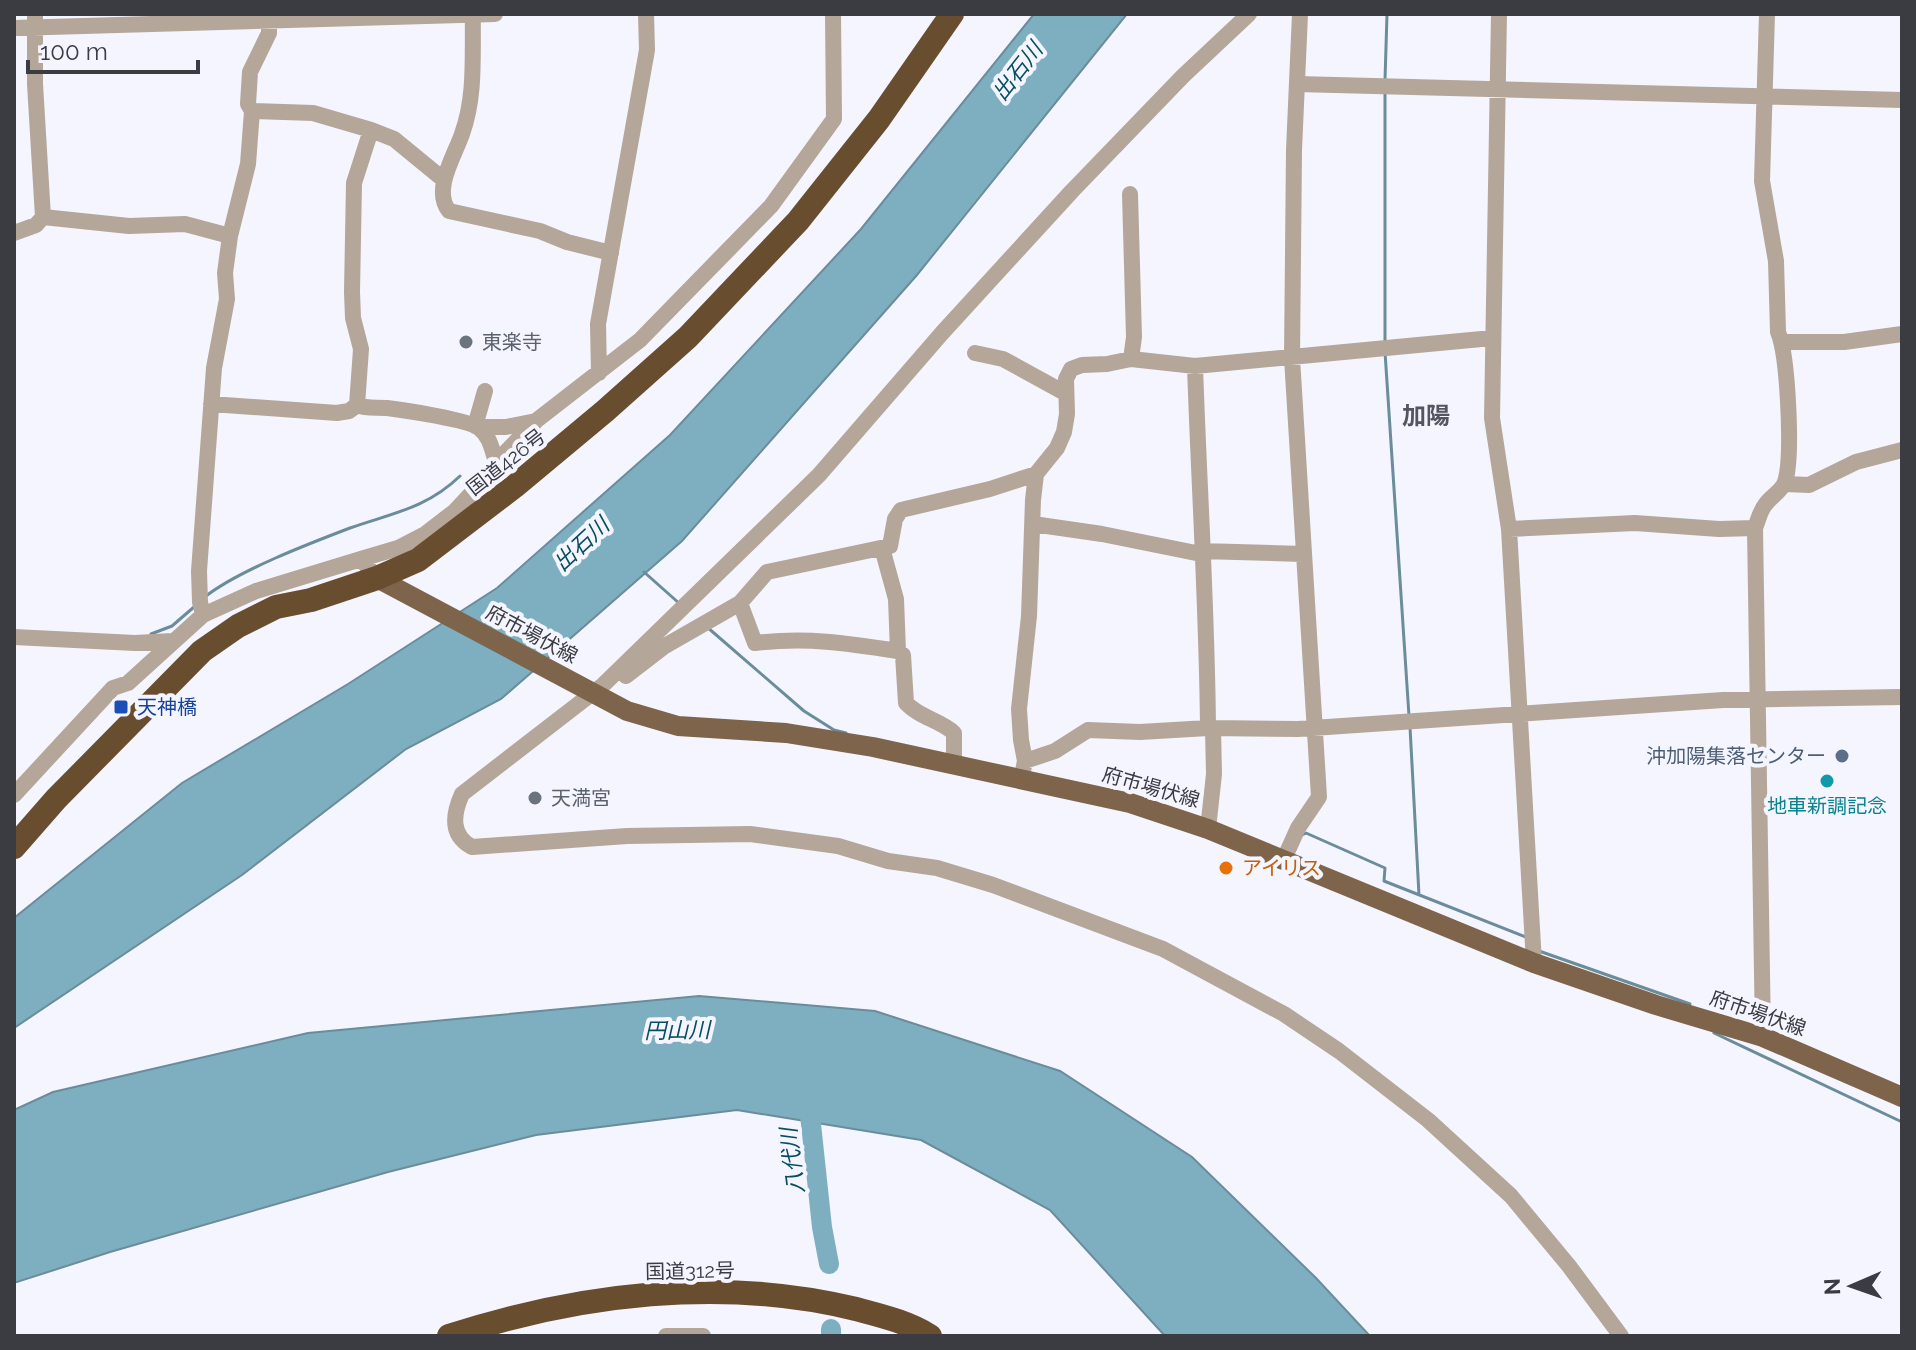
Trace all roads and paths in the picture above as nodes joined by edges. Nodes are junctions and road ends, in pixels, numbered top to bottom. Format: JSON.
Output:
{"nodes":[{"id":1,"x":495,"y":14,"type":"edge"},
{"id":2,"x":646,"y":14,"type":"edge"},
{"id":3,"x":833,"y":14,"type":"edge"},
{"id":4,"x":952,"y":14,"type":"edge"},
{"id":5,"x":1249,"y":14,"type":"edge"},
{"id":6,"x":1300,"y":14,"type":"edge"},
{"id":7,"x":1499,"y":14,"type":"edge"},
{"id":8,"x":1767,"y":14,"type":"edge"},
{"id":9,"x":463,"y":15,"type":"edge"},
{"id":10,"x":173,"y":19,"type":"edge"},
{"id":11,"x":270,"y":19,"type":"edge"},
{"id":12,"x":35,"y":21,"type":"edge"},
{"id":13,"x":14,"y":28,"type":"edge"},
{"id":14,"x":1297,"y":84,"type":"junction"},
{"id":15,"x":1498,"y":90,"type":"junction"},
{"id":16,"x":1765,"y":98,"type":"junction"},
{"id":17,"x":1902,"y":100,"type":"edge"},
{"id":18,"x":252,"y":111,"type":"junction"},
{"id":19,"x":371,"y":130,"type":"junction"},
{"id":20,"x":444,"y":180,"type":"junction"},
{"id":21,"x":1130,"y":194,"type":"dead end"},
{"id":22,"x":43,"y":217,"type":"junction"},
{"id":23,"x":14,"y":233,"type":"edge"},
{"id":24,"x":230,"y":236,"type":"junction"},
{"id":25,"x":611,"y":253,"type":"junction"},
{"id":26,"x":1902,"y":334,"type":"edge"},
{"id":27,"x":1492,"y":338,"type":"junction"},
{"id":28,"x":1782,"y":342,"type":"junction"},
{"id":29,"x":975,"y":353,"type":"dead end"},
{"id":30,"x":1292,"y":358,"type":"junction"},
{"id":31,"x":1131,"y":359,"type":"junction"},
{"id":32,"x":1195,"y":366,"type":"junction"},
{"id":33,"x":599,"y":373,"type":"junction"},
{"id":34,"x":485,"y":391,"type":"dead end"},
{"id":35,"x":1065,"y":393,"type":"junction"},
{"id":36,"x":211,"y":404,"type":"junction"},
{"id":37,"x":357,"y":405,"type":"junction"},
{"id":38,"x":537,"y":420,"type":"junction"},
{"id":39,"x":477,"y":427,"type":"junction"},
{"id":40,"x":1902,"y":450,"type":"edge"},
{"id":41,"x":496,"y":462,"type":"junction"},
{"id":42,"x":1036,"y":474,"type":"junction"},
{"id":43,"x":1785,"y":484,"type":"junction"},
{"id":44,"x":1033,"y":524,"type":"junction"},
{"id":45,"x":1755,"y":528,"type":"junction"},
{"id":46,"x":1509,"y":529,"type":"junction"},
{"id":47,"x":882,"y":548,"type":"junction"},
{"id":48,"x":1201,"y":553,"type":"junction"},
{"id":49,"x":1303,"y":554,"type":"junction"},
{"id":50,"x":369,"y":569,"type":"junction"},
{"id":51,"x":740,"y":603,"type":"junction"},
{"id":52,"x":203,"y":615,"type":"junction"},
{"id":53,"x":14,"y":637,"type":"edge"},
{"id":54,"x":173,"y":641,"type":"junction"},
{"id":55,"x":898,"y":651,"type":"junction"},
{"id":56,"x":592,"y":688,"type":"junction"},
{"id":57,"x":1902,"y":697,"type":"edge"},
{"id":58,"x":1758,"y":699,"type":"junction"},
{"id":59,"x":1519,"y":713,"type":"junction"},
{"id":60,"x":1315,"y":726,"type":"junction"},
{"id":61,"x":1210,"y":729,"type":"junction"},
{"id":62,"x":954,"y":765,"type":"junction"},
{"id":63,"x":1023,"y":771,"type":"junction"},
{"id":64,"x":14,"y":795,"type":"edge"},
{"id":65,"x":1208,"y":829,"type":"junction"},
{"id":66,"x":14,"y":847,"type":"edge"},
{"id":67,"x":1284,"y":859,"type":"junction"},
{"id":68,"x":1534,"y":963,"type":"junction"},
{"id":69,"x":1763,"y":1037,"type":"junction"},
{"id":70,"x":1902,"y":1097,"type":"edge"},
{"id":71,"x":449,"y":1336,"type":"edge"},
{"id":72,"x":666,"y":1336,"type":"edge"},
{"id":73,"x":703,"y":1336,"type":"edge"},
{"id":74,"x":930,"y":1336,"type":"edge"},
{"id":75,"x":1621,"y":1336,"type":"edge"}],
"edges":[{"from":1,"to":9,"type":"street"},
{"from":2,"to":25,"type":"street"},
{"from":3,"to":33,"type":"street"},
{"from":4,"to":50,"type":"highway","name":"国道426号"},
{"from":5,"to":56,"type":"street"},
{"from":6,"to":14,"type":"street"},
{"from":7,"to":15,"type":"street"},
{"from":8,"to":16,"type":"street"},
{"from":9,"to":11,"type":"street"},
{"from":9,"to":20,"type":"street"},
{"from":10,"to":11,"type":"street"},
{"from":10,"to":12,"type":"street"},
{"from":11,"to":18,"type":"street"},
{"from":12,"to":13,"type":"street"},
{"from":12,"to":22,"type":"street"},
{"from":14,"to":15,"type":"street"},
{"from":14,"to":30,"type":"street"},
{"from":15,"to":16,"type":"street"},
{"from":15,"to":27,"type":"street"},
{"from":16,"to":17,"type":"street"},
{"from":16,"to":28,"type":"street"},
{"from":18,"to":19,"type":"street"},
{"from":18,"to":24,"type":"street"},
{"from":19,"to":20,"type":"street"},
{"from":19,"to":37,"type":"street"},
{"from":20,"to":25,"type":"street"},
{"from":21,"to":31,"type":"street"},
{"from":22,"to":23,"type":"street"},
{"from":22,"to":24,"type":"street"},
{"from":24,"to":36,"type":"street"},
{"from":25,"to":33,"type":"street"},
{"from":26,"to":28,"type":"street"},
{"from":27,"to":30,"type":"street"},
{"from":27,"to":46,"type":"street"},
{"from":28,"to":43,"type":"street"},
{"from":29,"to":35,"type":"street"},
{"from":30,"to":32,"type":"street"},
{"from":30,"to":49,"type":"street"},
{"from":31,"to":32,"type":"street"},
{"from":31,"to":35,"type":"street"},
{"from":32,"to":48,"type":"street"},
{"from":33,"to":38,"type":"street"},
{"from":34,"to":39,"type":"street"},
{"from":35,"to":42,"type":"street"},
{"from":36,"to":37,"type":"street"},
{"from":36,"to":52,"type":"street"},
{"from":37,"to":39,"type":"street"},
{"from":38,"to":39,"type":"street"},
{"from":38,"to":41,"type":"street"},
{"from":39,"to":41,"type":"street"},
{"from":40,"to":43,"type":"street"},
{"from":41,"to":50,"type":"street"},
{"from":42,"to":44,"type":"street"},
{"from":42,"to":47,"type":"street"},
{"from":43,"to":45,"type":"street"},
{"from":44,"to":48,"type":"street"},
{"from":44,"to":63,"type":"street"},
{"from":45,"to":46,"type":"street"},
{"from":45,"to":58,"type":"street"},
{"from":46,"to":59,"type":"street"},
{"from":47,"to":51,"type":"street"},
{"from":47,"to":55,"type":"street"},
{"from":48,"to":49,"type":"street"},
{"from":48,"to":61,"type":"street"},
{"from":49,"to":60,"type":"street"},
{"from":50,"to":52,"type":"street"},
{"from":50,"to":56,"type":"main road","name":"府市場伏線"},
{"from":50,"to":66,"type":"highway","name":"国道426号"},
{"from":51,"to":55,"type":"street"},
{"from":51,"to":56,"type":"street"},
{"from":52,"to":54,"type":"street"},
{"from":53,"to":54,"type":"street"},
{"from":54,"to":64,"type":"street"},
{"from":55,"to":62,"type":"street"},
{"from":56,"to":62,"type":"main road","name":"府市場伏線"},
{"from":56,"to":75,"type":"street"},
{"from":57,"to":58,"type":"street"},
{"from":58,"to":59,"type":"street"},
{"from":58,"to":69,"type":"street"},
{"from":59,"to":60,"type":"street"},
{"from":59,"to":68,"type":"street"},
{"from":60,"to":61,"type":"street"},
{"from":60,"to":67,"type":"street"},
{"from":61,"to":63,"type":"street"},
{"from":61,"to":65,"type":"street"},
{"from":62,"to":63,"type":"main road","name":"府市場伏線"},
{"from":63,"to":65,"type":"main road","name":"府市場伏線"},
{"from":65,"to":67,"type":"main road","name":"府市場伏線"},
{"from":67,"to":68,"type":"main road","name":"府市場伏線"},
{"from":68,"to":69,"type":"main road","name":"府市場伏線"},
{"from":69,"to":70,"type":"main road","name":"府市場伏線"},
{"from":71,"to":74,"type":"highway","name":"国道312号"},
{"from":72,"to":73,"type":"street"}]}
